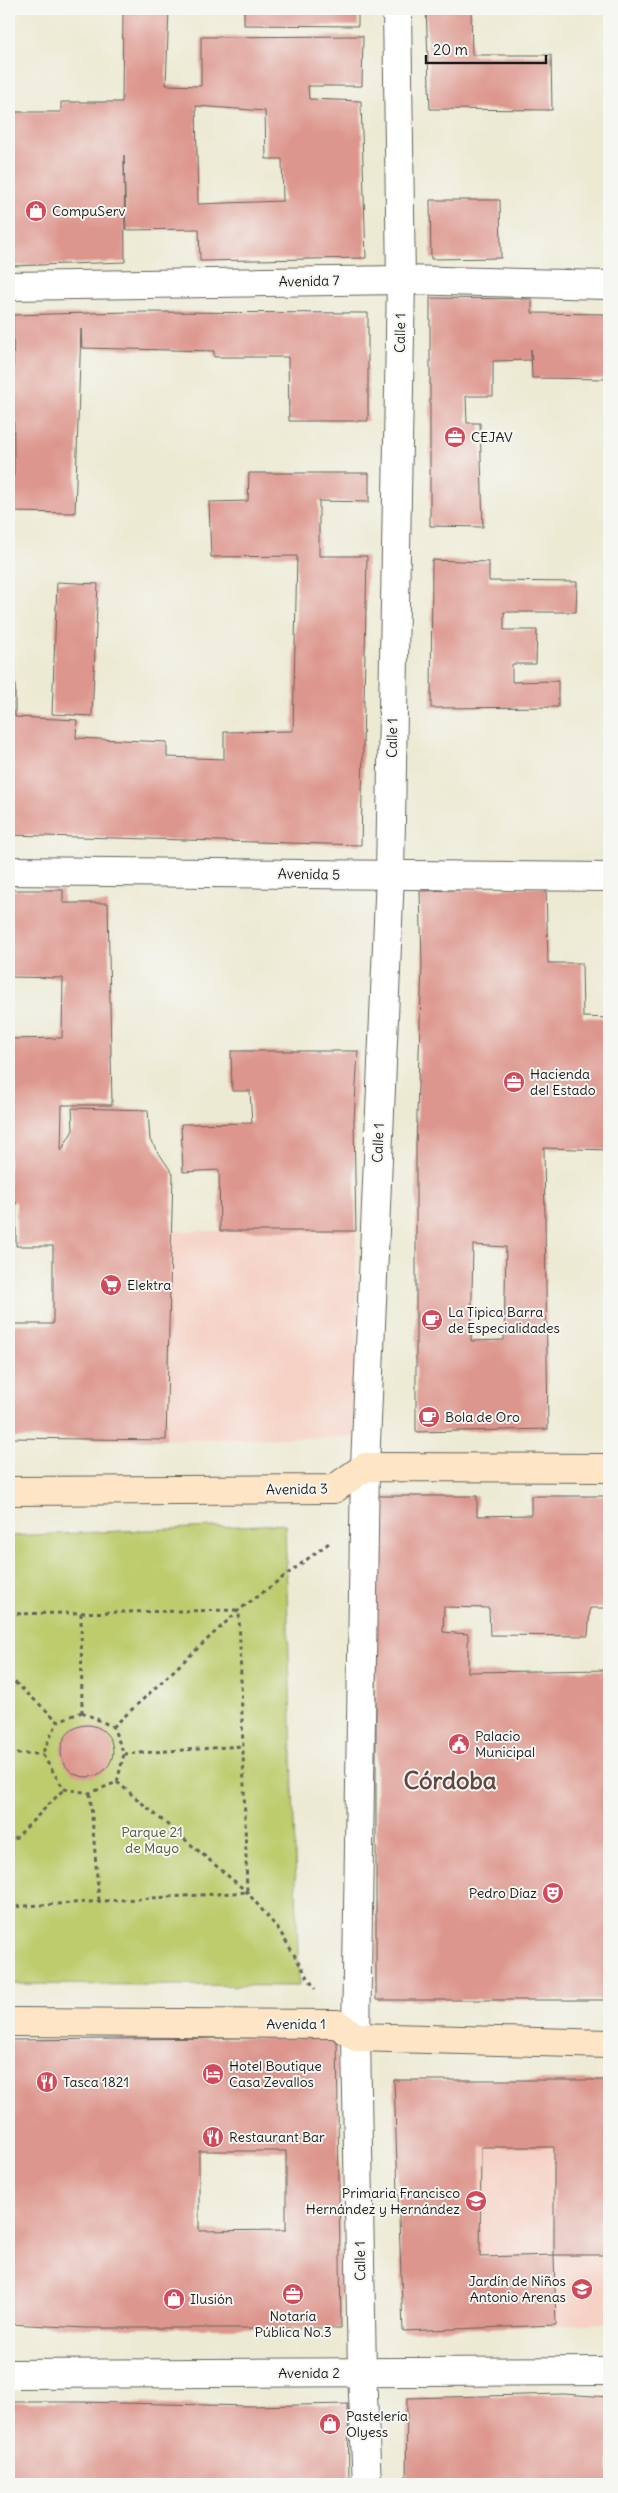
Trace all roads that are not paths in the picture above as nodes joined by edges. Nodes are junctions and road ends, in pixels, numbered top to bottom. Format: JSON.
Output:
{"nodes":[{"id":1,"x":397,"y":9,"type":"edge"},
{"id":2,"x":401,"y":280,"type":"junction"},
{"id":3,"x":609,"y":285,"type":"edge"},
{"id":4,"x":9,"y":286,"type":"edge"},
{"id":5,"x":9,"y":871,"type":"edge"},
{"id":6,"x":390,"y":874,"type":"junction"},
{"id":7,"x":609,"y":877,"type":"edge"},
{"id":8,"x":365,"y":1467,"type":"junction"},
{"id":9,"x":609,"y":1468,"type":"edge"},
{"id":10,"x":9,"y":1491,"type":"edge"},
{"id":11,"x":9,"y":2022,"type":"edge"},
{"id":12,"x":347,"y":2031,"type":"junction"},
{"id":13,"x":609,"y":2044,"type":"edge"},
{"id":14,"x":609,"y":2371,"type":"edge"},
{"id":15,"x":362,"y":2372,"type":"junction"},
{"id":16,"x":9,"y":2374,"type":"edge"},
{"id":17,"x":367,"y":2484,"type":"edge"}],
"edges":[{"from":1,"to":2,"type":"street","name":"Calle 1"},
{"from":2,"to":3,"type":"street","name":"Avenida 7"},
{"from":2,"to":4,"type":"street","name":"Avenida 7"},
{"from":2,"to":6,"type":"street","name":"Calle 1"},
{"from":5,"to":6,"type":"street","name":"Avenida 5"},
{"from":6,"to":7,"type":"street","name":"Avenida 5"},
{"from":6,"to":8,"type":"street","name":"Calle 1"},
{"from":8,"to":9,"type":"main road"},
{"from":8,"to":10,"type":"main road","name":"Avenida 3"},
{"from":8,"to":12,"type":"street","name":"Calle 1"},
{"from":11,"to":12,"type":"main road","name":"Avenida 1"},
{"from":12,"to":13,"type":"main road","name":"Avenida 1"},
{"from":12,"to":15,"type":"street","name":"Calle 1"},
{"from":14,"to":15,"type":"street","name":"Avenida 2"},
{"from":15,"to":16,"type":"street","name":"Avenida 2"},
{"from":15,"to":17,"type":"street","name":"Calle 1"}]}
